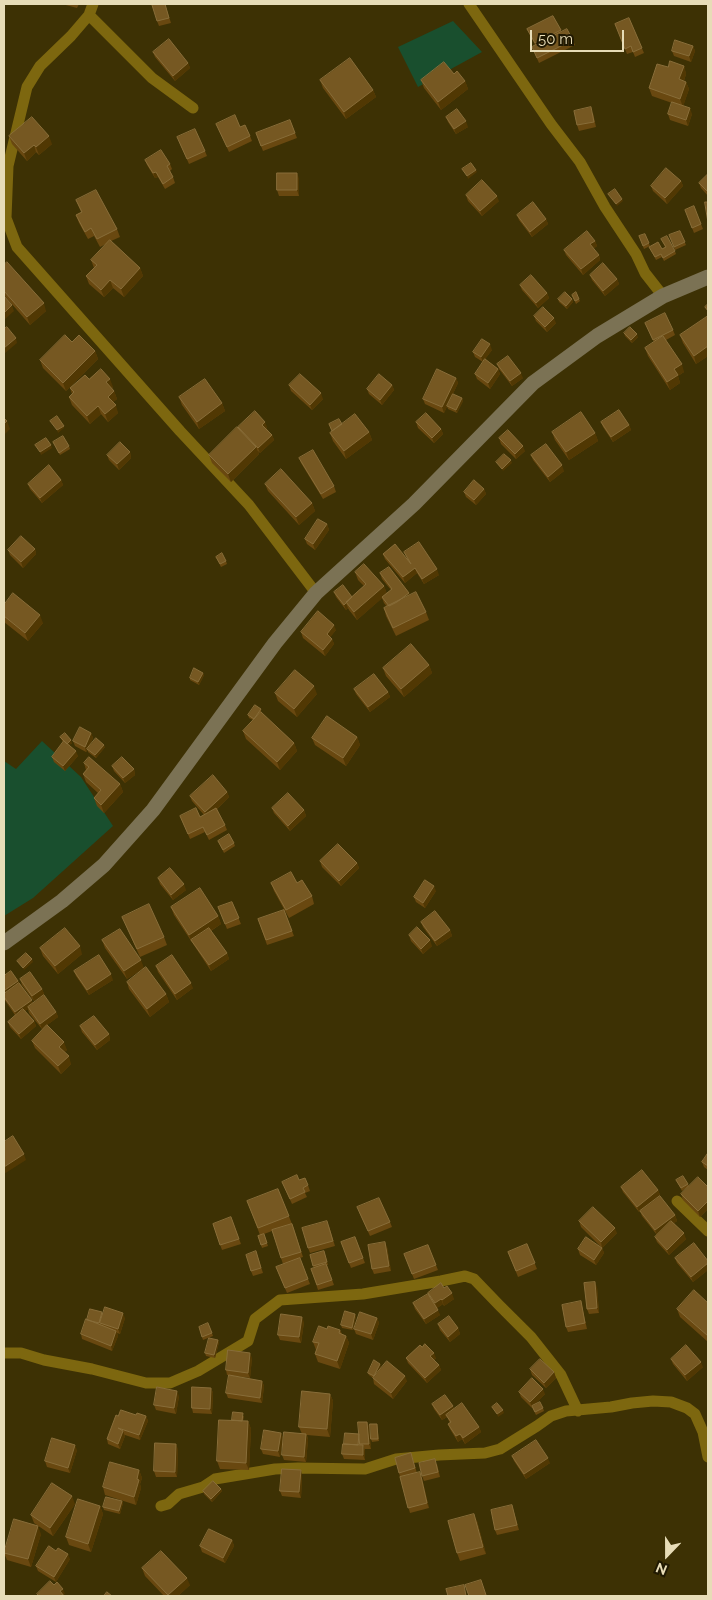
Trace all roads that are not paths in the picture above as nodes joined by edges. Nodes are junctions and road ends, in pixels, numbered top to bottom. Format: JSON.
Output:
{"nodes":[{"id":1,"x":93,"y":4,"type":"edge"},
{"id":2,"x":469,"y":4,"type":"edge"},
{"id":3,"x":89,"y":15,"type":"junction"},
{"id":4,"x":194,"y":108,"type":"dead end"},
{"id":5,"x":708,"y":276,"type":"edge"},
{"id":6,"x":663,"y":296,"type":"junction"},
{"id":7,"x":316,"y":593,"type":"junction"},
{"id":8,"x":4,"y":943,"type":"edge"},
{"id":9,"x":677,"y":1201,"type":"dead end"},
{"id":10,"x":708,"y":1231,"type":"edge"},
{"id":11,"x":4,"y":1353,"type":"edge"},
{"id":12,"x":578,"y":1411,"type":"junction"},
{"id":13,"x":708,"y":1457,"type":"edge"},
{"id":14,"x":161,"y":1506,"type":"dead end"}],
"edges":[{"from":1,"to":3,"type":"street"},
{"from":2,"to":6,"type":"street"},
{"from":3,"to":4,"type":"street"},
{"from":3,"to":7,"type":"street"},
{"from":5,"to":6,"type":"main road"},
{"from":6,"to":7,"type":"main road"},
{"from":7,"to":8,"type":"main road"},
{"from":9,"to":10,"type":"street"},
{"from":11,"to":12,"type":"street"},
{"from":12,"to":13,"type":"street"},
{"from":12,"to":14,"type":"street"}]}
